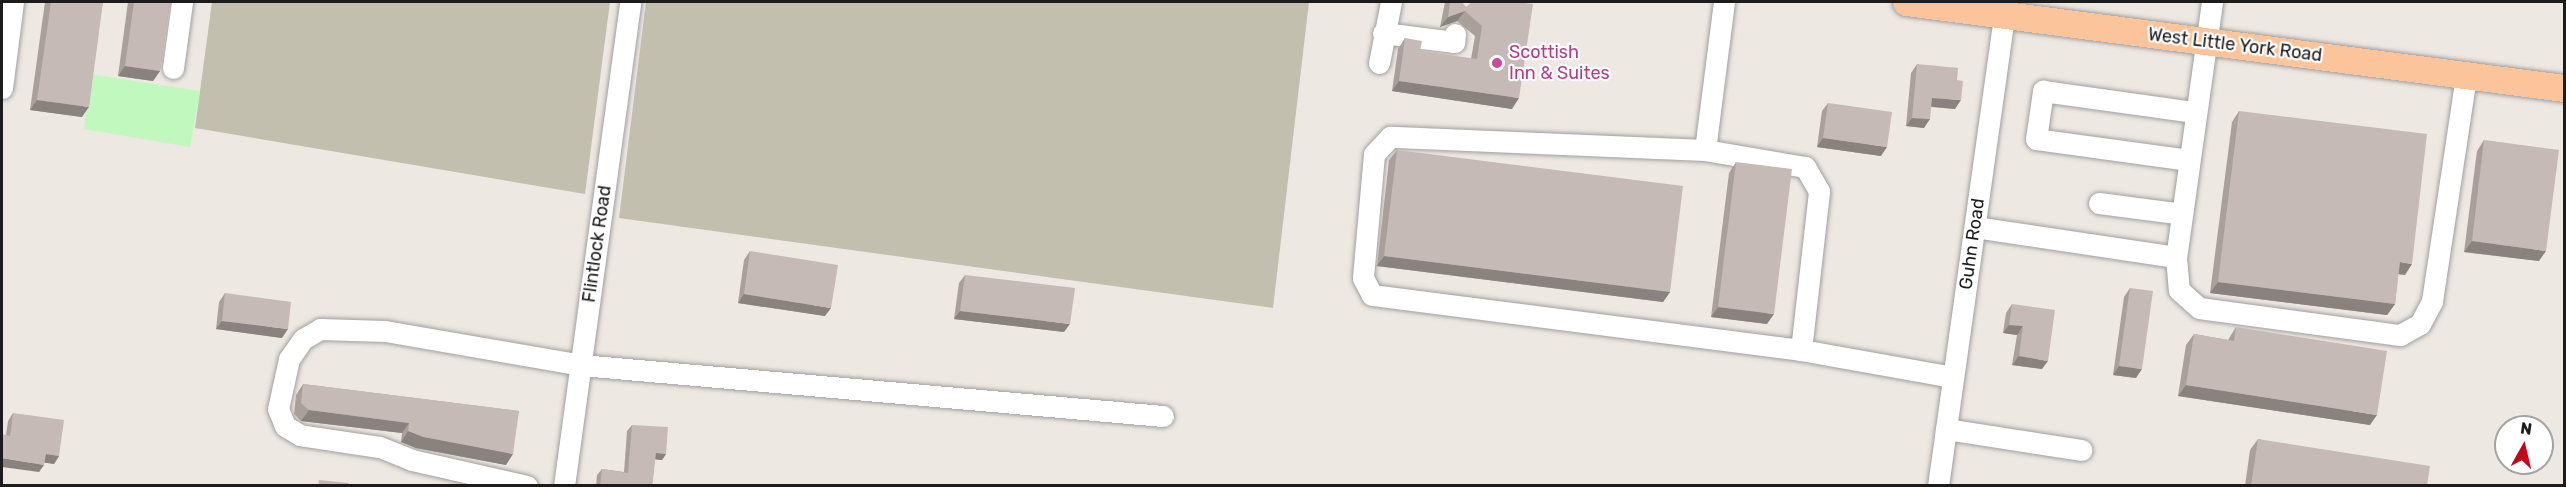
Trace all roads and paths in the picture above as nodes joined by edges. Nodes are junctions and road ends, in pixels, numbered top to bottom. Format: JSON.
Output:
{"nodes":[{"id":1,"x":13,"y":2,"type":"edge"},
{"id":2,"x":182,"y":2,"type":"edge"},
{"id":3,"x":630,"y":2,"type":"edge"},
{"id":4,"x":1391,"y":2,"type":"edge"},
{"id":5,"x":1724,"y":2,"type":"edge"},
{"id":6,"x":1906,"y":2,"type":"edge"},
{"id":7,"x":2212,"y":2,"type":"edge"},
{"id":8,"x":2005,"y":8,"type":"edge"},
{"id":9,"x":1383,"y":33,"type":"junction"},
{"id":10,"x":1455,"y":34,"type":"dead end"},
{"id":11,"x":2206,"y":41,"type":"junction"},
{"id":12,"x":1379,"y":63,"type":"dead end"},
{"id":13,"x":173,"y":68,"type":"dead end"},
{"id":14,"x":2466,"y":75,"type":"junction"},
{"id":15,"x":2,"y":88,"type":"edge"},
{"id":16,"x":2565,"y":88,"type":"edge"},
{"id":17,"x":2195,"y":112,"type":"junction"},
{"id":18,"x":1705,"y":150,"type":"junction"},
{"id":19,"x":2189,"y":160,"type":"junction"},
{"id":20,"x":2099,"y":203,"type":"dead end"},
{"id":21,"x":2182,"y":214,"type":"junction"},
{"id":22,"x":1975,"y":227,"type":"junction"},
{"id":23,"x":2176,"y":257,"type":"junction"},
{"id":24,"x":1801,"y":350,"type":"junction"},
{"id":25,"x":581,"y":365,"type":"junction"},
{"id":26,"x":1953,"y":377,"type":"junction"},
{"id":27,"x":1163,"y":416,"type":"dead end"},
{"id":28,"x":1946,"y":429,"type":"junction"},
{"id":29,"x":2081,"y":450,"type":"dead end"},
{"id":30,"x":527,"y":486,"type":"edge"},
{"id":31,"x":564,"y":486,"type":"edge"},
{"id":32,"x":1938,"y":486,"type":"edge"}],
"edges":[{"from":1,"to":15,"type":"street"},
{"from":2,"to":13,"type":"street"},
{"from":3,"to":25,"type":"street","name":"Flintlock Road"},
{"from":4,"to":9,"type":"street"},
{"from":5,"to":18,"type":"street"},
{"from":6,"to":8,"type":"main road","name":"West Little York Road"},
{"from":7,"to":11,"type":"street"},
{"from":8,"to":11,"type":"main road","name":"West Little York Road"},
{"from":8,"to":22,"type":"street","name":"Guhn Road"},
{"from":9,"to":10,"type":"street"},
{"from":9,"to":12,"type":"street"},
{"from":11,"to":14,"type":"main road","name":"West Little York Road"},
{"from":11,"to":17,"type":"street"},
{"from":14,"to":16,"type":"main road","name":"West Little York Road"},
{"from":14,"to":23,"type":"street"},
{"from":17,"to":19,"type":"street"},
{"from":17,"to":19,"type":"street"},
{"from":18,"to":24,"type":"street"},
{"from":18,"to":24,"type":"street"},
{"from":19,"to":21,"type":"street"},
{"from":20,"to":21,"type":"street"},
{"from":21,"to":23,"type":"street"},
{"from":22,"to":23,"type":"street"},
{"from":22,"to":26,"type":"street","name":"Guhn Road"},
{"from":24,"to":26,"type":"street"},
{"from":25,"to":27,"type":"street"},
{"from":25,"to":30,"type":"street"},
{"from":25,"to":31,"type":"street","name":"Flintlock Road"},
{"from":26,"to":28,"type":"street","name":"Guhn Road"},
{"from":28,"to":29,"type":"street"},
{"from":28,"to":32,"type":"street","name":"Guhn Road"}]}
